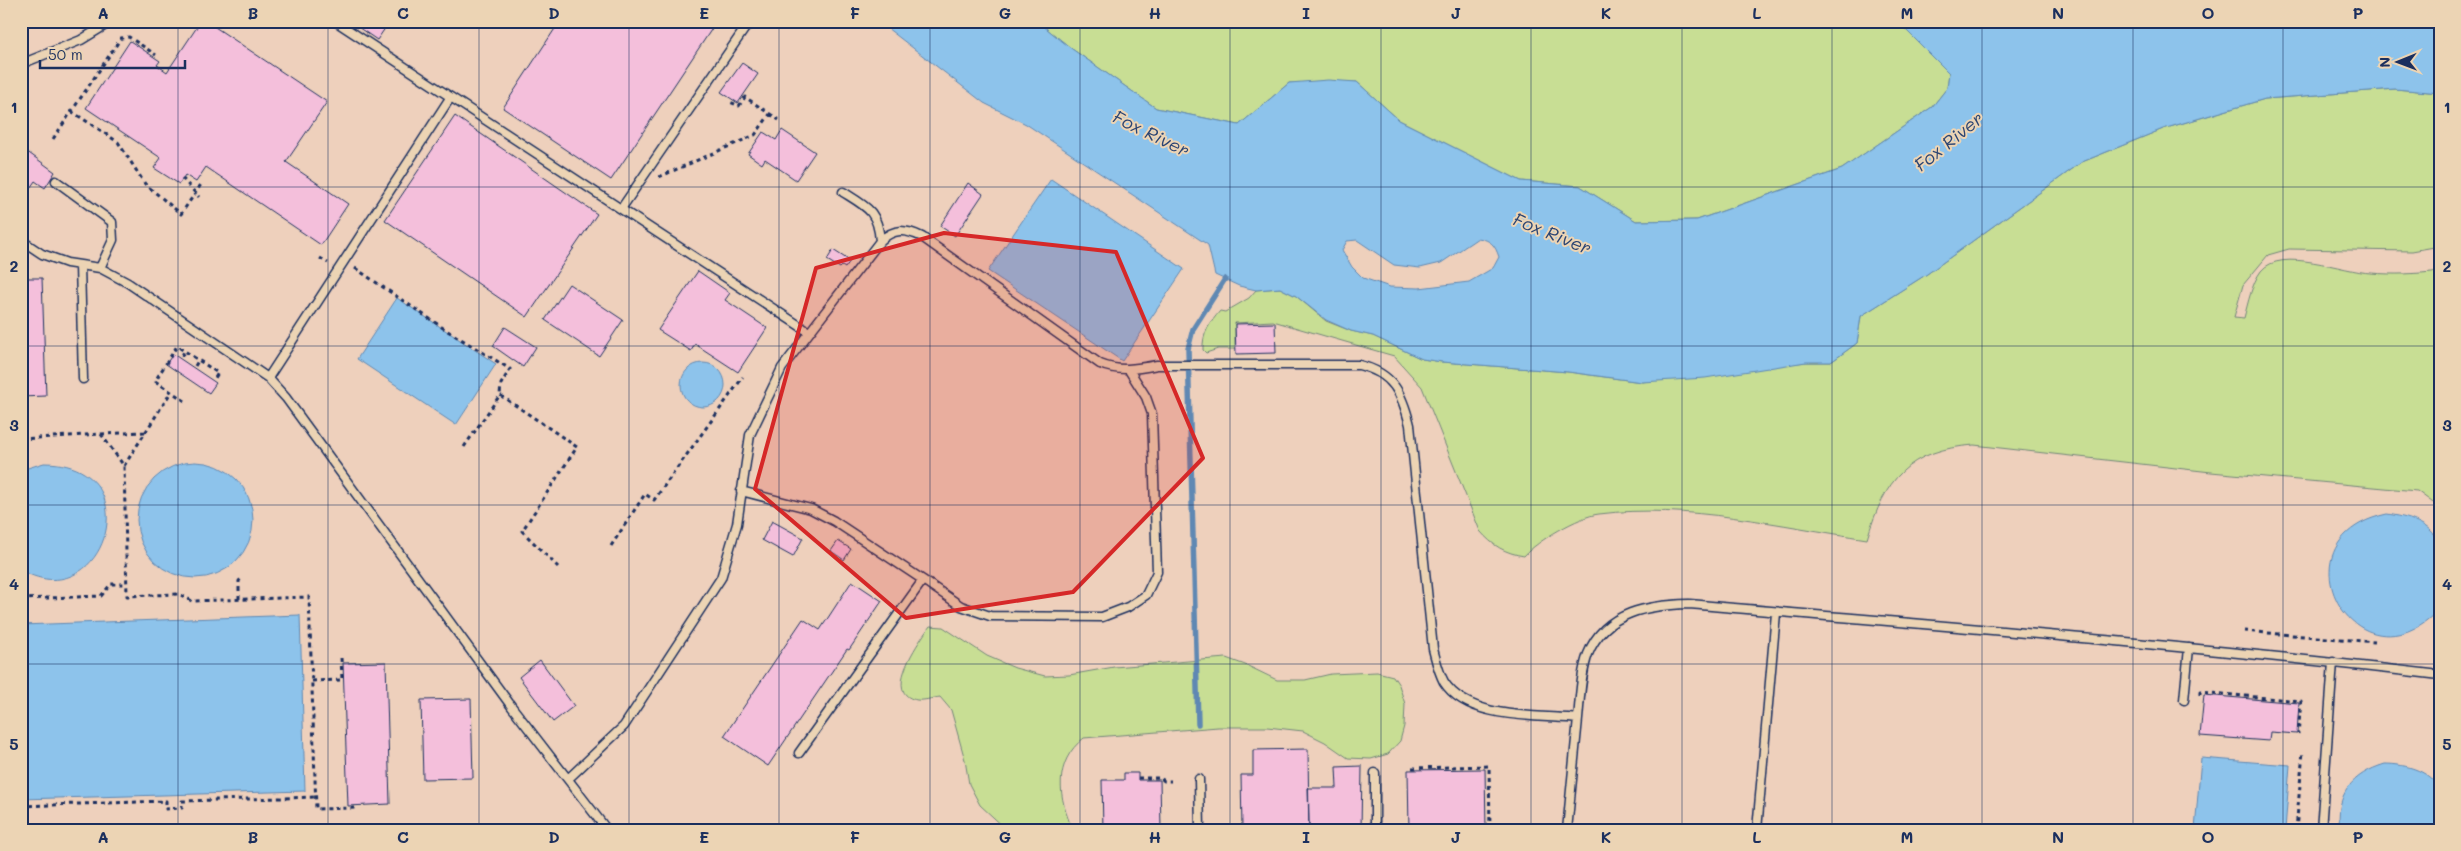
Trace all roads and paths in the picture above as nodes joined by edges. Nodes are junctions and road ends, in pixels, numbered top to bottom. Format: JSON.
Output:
{"nodes":[{"id":1,"x":112,"y":21,"type":"edge"},
{"id":2,"x":335,"y":21,"type":"edge"},
{"id":3,"x":750,"y":21,"type":"edge"},
{"id":4,"x":156,"y":55,"type":"dead end"},
{"id":5,"x":21,"y":64,"type":"edge"},
{"id":6,"x":450,"y":98,"type":"junction"},
{"id":7,"x":730,"y":102,"type":"dead end"},
{"id":8,"x":72,"y":111,"type":"junction"},
{"id":9,"x":770,"y":114,"type":"junction"},
{"id":10,"x":779,"y":120,"type":"dead end"},
{"id":11,"x":53,"y":139,"type":"dead end"},
{"id":12,"x":182,"y":178,"type":"dead end"},
{"id":13,"x":56,"y":181,"type":"dead end"},
{"id":14,"x":202,"y":183,"type":"dead end"},
{"id":15,"x":636,"y":187,"type":"junction"},
{"id":16,"x":843,"y":192,"type":"dead end"},
{"id":17,"x":195,"y":194,"type":"junction"},
{"id":18,"x":199,"y":197,"type":"dead end"},
{"id":19,"x":621,"y":209,"type":"junction"},
{"id":20,"x":21,"y":240,"type":"edge"},
{"id":21,"x":880,"y":241,"type":"junction"},
{"id":22,"x":320,"y":258,"type":"dead end"},
{"id":23,"x":328,"y":263,"type":"dead end"},
{"id":24,"x":80,"y":265,"type":"junction"},
{"id":25,"x":100,"y":268,"type":"junction"},
{"id":26,"x":355,"y":268,"type":"dead end"},
{"id":27,"x":809,"y":332,"type":"junction"},
{"id":28,"x":184,"y":351,"type":"junction"},
{"id":29,"x":182,"y":356,"type":"dead end"},
{"id":30,"x":198,"y":361,"type":"junction"},
{"id":31,"x":195,"y":366,"type":"dead end"},
{"id":32,"x":1129,"y":370,"type":"junction"},
{"id":33,"x":743,"y":377,"type":"dead end"},
{"id":34,"x":215,"y":378,"type":"dead end"},
{"id":35,"x":268,"y":378,"type":"junction"},
{"id":36,"x":83,"y":379,"type":"dead end"},
{"id":37,"x":171,"y":392,"type":"junction"},
{"id":38,"x":500,"y":396,"type":"junction"},
{"id":39,"x":185,"y":401,"type":"dead end"},
{"id":40,"x":145,"y":432,"type":"junction"},
{"id":41,"x":101,"y":434,"type":"junction"},
{"id":42,"x":21,"y":438,"type":"edge"},
{"id":43,"x":464,"y":447,"type":"dead end"},
{"id":44,"x":124,"y":466,"type":"junction"},
{"id":45,"x":741,"y":492,"type":"junction"},
{"id":46,"x":611,"y":546,"type":"dead end"},
{"id":47,"x":558,"y":567,"type":"dead end"},
{"id":48,"x":243,"y":577,"type":"dead end"},
{"id":49,"x":923,"y":580,"type":"junction"},
{"id":50,"x":126,"y":584,"type":"junction"},
{"id":51,"x":21,"y":599,"type":"edge"},
{"id":52,"x":239,"y":599,"type":"junction"},
{"id":53,"x":1776,"y":613,"type":"junction"},
{"id":54,"x":2244,"y":631,"type":"dead end"},
{"id":55,"x":2375,"y":642,"type":"dead end"},
{"id":56,"x":2189,"y":648,"type":"junction"},
{"id":57,"x":342,"y":657,"type":"dead end"},
{"id":58,"x":2333,"y":662,"type":"junction"},
{"id":59,"x":2440,"y":675,"type":"edge"},
{"id":60,"x":312,"y":681,"type":"junction"},
{"id":61,"x":2184,"y":700,"type":"dead end"},
{"id":62,"x":2199,"y":700,"type":"dead end"},
{"id":63,"x":1578,"y":719,"type":"junction"},
{"id":64,"x":2298,"y":734,"type":"dead end"},
{"id":65,"x":2303,"y":751,"type":"dead end"},
{"id":66,"x":799,"y":753,"type":"dead end"},
{"id":67,"x":1412,"y":768,"type":"dead end"},
{"id":68,"x":1375,"y":773,"type":"dead end"},
{"id":69,"x":1138,"y":778,"type":"dead end"},
{"id":70,"x":568,"y":779,"type":"junction"},
{"id":71,"x":1199,"y":779,"type":"dead end"},
{"id":72,"x":1171,"y":781,"type":"dead end"},
{"id":73,"x":315,"y":797,"type":"junction"},
{"id":74,"x":21,"y":806,"type":"edge"},
{"id":75,"x":357,"y":808,"type":"dead end"},
{"id":76,"x":607,"y":830,"type":"edge"},
{"id":77,"x":1200,"y":830,"type":"edge"},
{"id":78,"x":1375,"y":830,"type":"edge"},
{"id":79,"x":1490,"y":830,"type":"edge"},
{"id":80,"x":1567,"y":830,"type":"edge"},
{"id":81,"x":1757,"y":830,"type":"edge"},
{"id":82,"x":2296,"y":830,"type":"edge"},
{"id":83,"x":2320,"y":830,"type":"edge"}],
"edges":[{"from":1,"to":5,"type":"lane"},
{"from":2,"to":6,"type":"lane"},
{"from":3,"to":15,"type":"lane"},
{"from":4,"to":8,"type":"path"},
{"from":6,"to":19,"type":"lane"},
{"from":6,"to":35,"type":"lane"},
{"from":7,"to":9,"type":"path"},
{"from":8,"to":11,"type":"path"},
{"from":8,"to":17,"type":"path"},
{"from":9,"to":10,"type":"path"},
{"from":9,"to":15,"type":"path"},
{"from":12,"to":17,"type":"path"},
{"from":13,"to":25,"type":"lane"},
{"from":14,"to":17,"type":"path"},
{"from":15,"to":19,"type":"lane"},
{"from":16,"to":21,"type":"lane"},
{"from":17,"to":18,"type":"path"},
{"from":19,"to":27,"type":"lane"},
{"from":20,"to":24,"type":"lane"},
{"from":21,"to":27,"type":"lane"},
{"from":21,"to":32,"type":"lane"},
{"from":22,"to":23,"type":"path"},
{"from":24,"to":25,"type":"lane"},
{"from":24,"to":36,"type":"lane"},
{"from":25,"to":35,"type":"lane"},
{"from":26,"to":38,"type":"path"},
{"from":27,"to":45,"type":"lane"},
{"from":28,"to":29,"type":"path"},
{"from":28,"to":30,"type":"path"},
{"from":28,"to":37,"type":"path"},
{"from":30,"to":31,"type":"path"},
{"from":30,"to":34,"type":"path"},
{"from":32,"to":49,"type":"lane"},
{"from":32,"to":63,"type":"lane"},
{"from":33,"to":46,"type":"path"},
{"from":35,"to":70,"type":"lane"},
{"from":37,"to":39,"type":"path"},
{"from":37,"to":40,"type":"path"},
{"from":38,"to":43,"type":"path"},
{"from":38,"to":47,"type":"path"},
{"from":40,"to":41,"type":"path"},
{"from":40,"to":44,"type":"path"},
{"from":41,"to":42,"type":"path"},
{"from":41,"to":44,"type":"path"},
{"from":44,"to":50,"type":"path"},
{"from":45,"to":49,"type":"lane"},
{"from":45,"to":70,"type":"lane"},
{"from":48,"to":52,"type":"path"},
{"from":49,"to":66,"type":"lane"},
{"from":50,"to":51,"type":"path"},
{"from":50,"to":52,"type":"path"},
{"from":52,"to":60,"type":"path"},
{"from":53,"to":56,"type":"lane"},
{"from":53,"to":63,"type":"lane"},
{"from":53,"to":81,"type":"lane"},
{"from":54,"to":55,"type":"path"},
{"from":56,"to":58,"type":"lane"},
{"from":56,"to":61,"type":"lane"},
{"from":57,"to":60,"type":"path"},
{"from":58,"to":59,"type":"lane"},
{"from":58,"to":83,"type":"lane"},
{"from":60,"to":73,"type":"path"},
{"from":62,"to":64,"type":"path"},
{"from":63,"to":80,"type":"lane"},
{"from":65,"to":82,"type":"path"},
{"from":67,"to":79,"type":"path"},
{"from":68,"to":78,"type":"lane"},
{"from":69,"to":72,"type":"path"},
{"from":70,"to":76,"type":"lane"},
{"from":71,"to":77,"type":"lane"},
{"from":73,"to":74,"type":"path"},
{"from":73,"to":75,"type":"path"}]}
